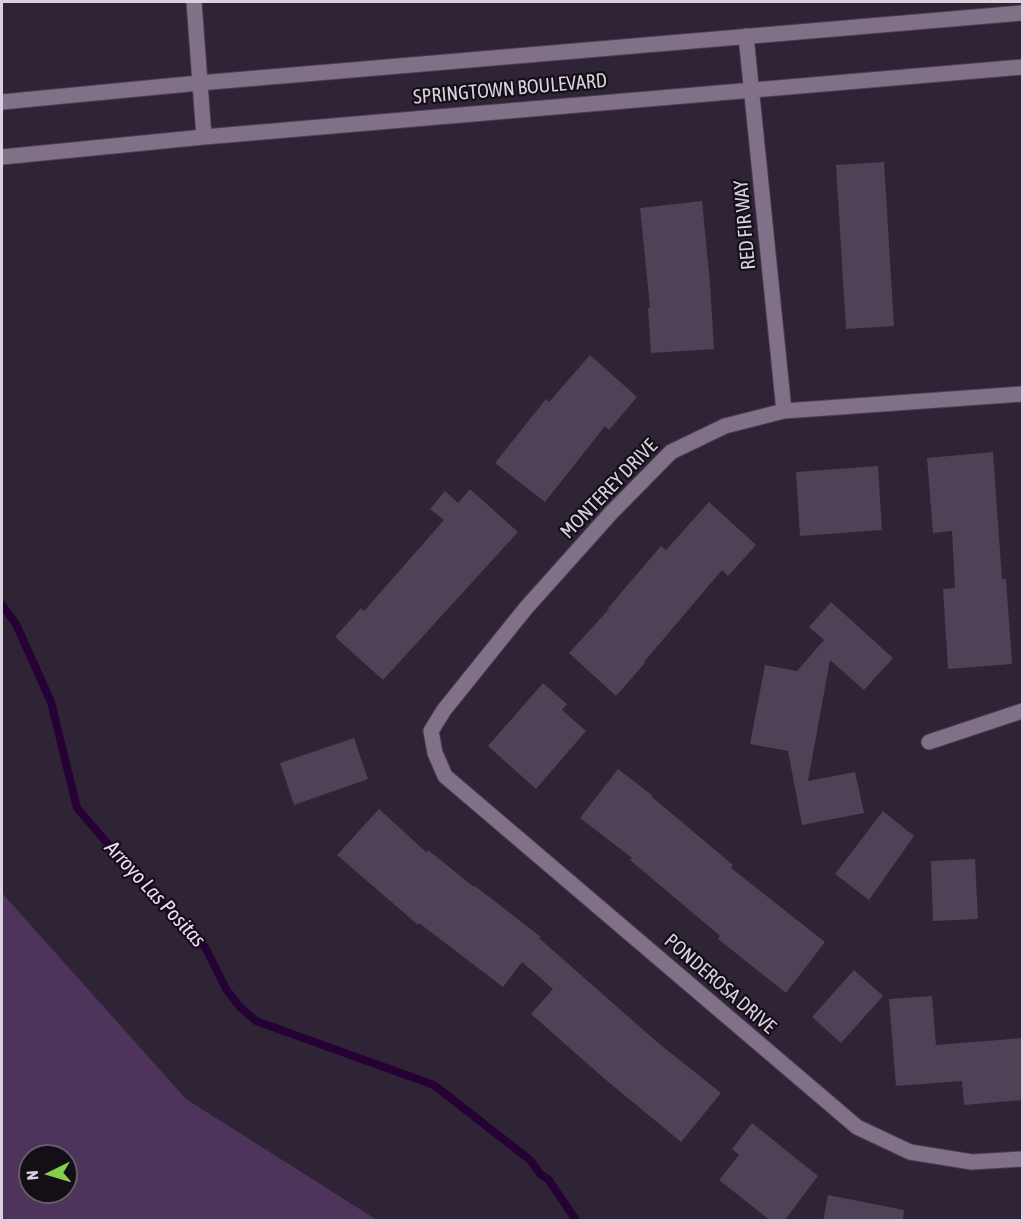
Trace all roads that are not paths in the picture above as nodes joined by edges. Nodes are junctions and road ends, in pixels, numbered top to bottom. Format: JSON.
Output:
{"nodes":[{"id":1,"x":194,"y":2,"type":"edge"},
{"id":2,"x":1023,"y":13,"type":"edge"},
{"id":3,"x":746,"y":36,"type":"junction"},
{"id":4,"x":1023,"y":67,"type":"edge"},
{"id":5,"x":199,"y":83,"type":"junction"},
{"id":6,"x":751,"y":90,"type":"junction"},
{"id":7,"x":2,"y":102,"type":"edge"},
{"id":8,"x":204,"y":137,"type":"junction"},
{"id":9,"x":2,"y":156,"type":"edge"},
{"id":10,"x":1023,"y":394,"type":"edge"},
{"id":11,"x":784,"y":411,"type":"junction"},
{"id":12,"x":1023,"y":711,"type":"edge"},
{"id":13,"x":929,"y":742,"type":"dead end"},
{"id":14,"x":435,"y":753,"type":"joint"},
{"id":15,"x":1023,"y":1159,"type":"edge"}],
"edges":[{"from":1,"to":5,"type":"street"},
{"from":2,"to":3,"type":"street","name":"SPRINGTOWN BOULEVARD"},
{"from":3,"to":5,"type":"street","name":"SPRINGTOWN BOULEVARD"},
{"from":3,"to":6,"type":"street","name":"RED FIR WAY"},
{"from":4,"to":6,"type":"street","name":"SPRINGTOWN BOULEVARD"},
{"from":5,"to":7,"type":"street","name":"SPRINGTOWN BOULEVARD"},
{"from":5,"to":8,"type":"street"},
{"from":6,"to":8,"type":"street","name":"SPRINGTOWN BOULEVARD"},
{"from":6,"to":11,"type":"street","name":"RED FIR WAY"},
{"from":8,"to":9,"type":"street","name":"SPRINGTOWN BOULEVARD"},
{"from":10,"to":11,"type":"street","name":"MONTEREY DRIVE"},
{"from":11,"to":14,"type":"street","name":"MONTEREY DRIVE"},
{"from":12,"to":13,"type":"street"},
{"from":14,"to":15,"type":"street","name":"PONDEROSA DRIVE"}]}
